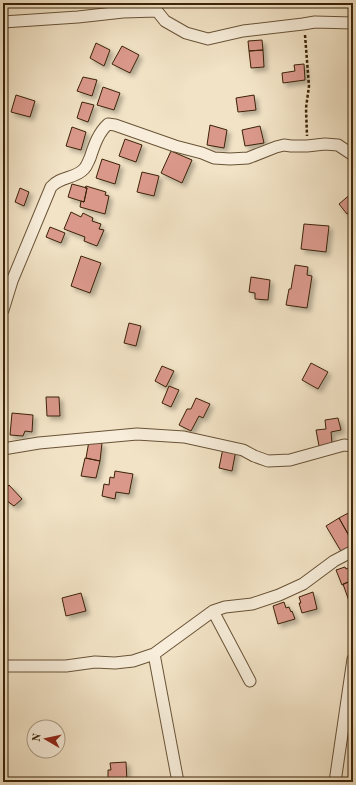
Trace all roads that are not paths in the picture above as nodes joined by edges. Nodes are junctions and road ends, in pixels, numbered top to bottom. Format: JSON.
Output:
{"nodes":[{"id":1,"x":160,"y":5,"type":"edge"},
{"id":2,"x":3,"y":22,"type":"edge"},
{"id":3,"x":353,"y":23,"type":"edge"},
{"id":4,"x":353,"y":155,"type":"edge"},
{"id":5,"x":3,"y":310,"type":"edge"},
{"id":6,"x":353,"y":446,"type":"edge"},
{"id":7,"x":3,"y":449,"type":"edge"},
{"id":8,"x":353,"y":551,"type":"edge"},
{"id":9,"x":213,"y":611,"type":"junction"},
{"id":10,"x":154,"y":654,"type":"junction"},
{"id":11,"x":353,"y":659,"type":"edge"},
{"id":12,"x":3,"y":666,"type":"edge"},
{"id":13,"x":250,"y":681,"type":"dead end"},
{"id":14,"x":351,"y":688,"type":"edge"},
{"id":15,"x":178,"y":782,"type":"edge"},
{"id":16,"x":335,"y":782,"type":"edge"}],
"edges":[{"from":1,"to":2,"type":"street"},
{"from":1,"to":3,"type":"street"},
{"from":4,"to":5,"type":"street"},
{"from":6,"to":7,"type":"street"},
{"from":8,"to":9,"type":"street"},
{"from":9,"to":10,"type":"street"},
{"from":9,"to":13,"type":"street"},
{"from":10,"to":12,"type":"street"},
{"from":10,"to":15,"type":"street"},
{"from":11,"to":14,"type":"street"},
{"from":14,"to":16,"type":"street"}]}
